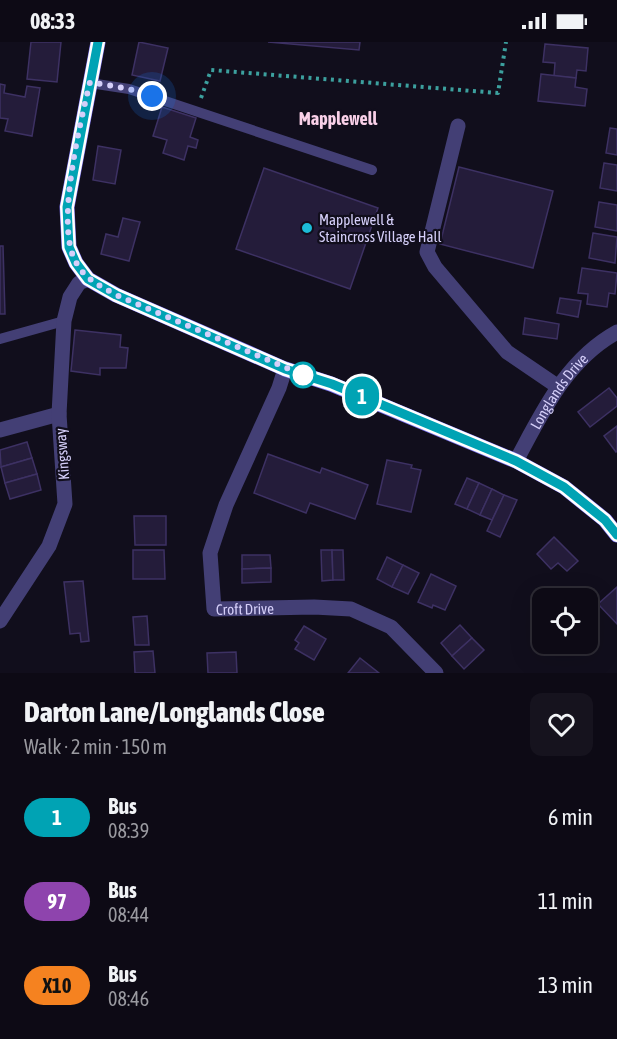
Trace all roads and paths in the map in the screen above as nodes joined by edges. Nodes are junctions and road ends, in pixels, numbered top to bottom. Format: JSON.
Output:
{"nodes":[{"id":1,"x":98,"y":42,"type":"edge"},
{"id":2,"x":506,"y":42,"type":"edge"},
{"id":3,"x":90,"y":82,"type":"junction"},
{"id":4,"x":196,"y":111,"type":"junction"},
{"id":5,"x":458,"y":126,"type":"dead end"},
{"id":6,"x":372,"y":170,"type":"dead end"},
{"id":7,"x":88,"y":279,"type":"junction"},
{"id":8,"x":64,"y":321,"type":"junction"},
{"id":9,"x":617,"y":332,"type":"edge"},
{"id":10,"x":0,"y":339,"type":"edge"},
{"id":11,"x":285,"y":369,"type":"junction"},
{"id":12,"x":557,"y":386,"type":"junction"},
{"id":13,"x":59,"y":414,"type":"junction"},
{"id":14,"x":0,"y":430,"type":"edge"},
{"id":15,"x":516,"y":461,"type":"junction"},
{"id":16,"x":617,"y":535,"type":"edge"},
{"id":17,"x":0,"y":621,"type":"edge"},
{"id":18,"x":436,"y":673,"type":"edge"}],
"edges":[{"from":1,"to":3,"type":"main road"},
{"from":2,"to":4,"type":"path"},
{"from":3,"to":4,"type":"lane"},
{"from":3,"to":7,"type":"main road"},
{"from":4,"to":6,"type":"lane"},
{"from":5,"to":12,"type":"street"},
{"from":7,"to":8,"type":"street","name":"Kingsway"},
{"from":7,"to":11,"type":"main road"},
{"from":8,"to":10,"type":"lane"},
{"from":8,"to":13,"type":"street","name":"Kingsway"},
{"from":9,"to":12,"type":"street","name":"Longlands Drive"},
{"from":11,"to":15,"type":"main road"},
{"from":11,"to":18,"type":"street","name":"Croft Drive"},
{"from":12,"to":15,"type":"street","name":"Longlands Drive"},
{"from":13,"to":14,"type":"street"},
{"from":13,"to":17,"type":"street","name":"Kingsway"},
{"from":15,"to":16,"type":"main road"}]}
